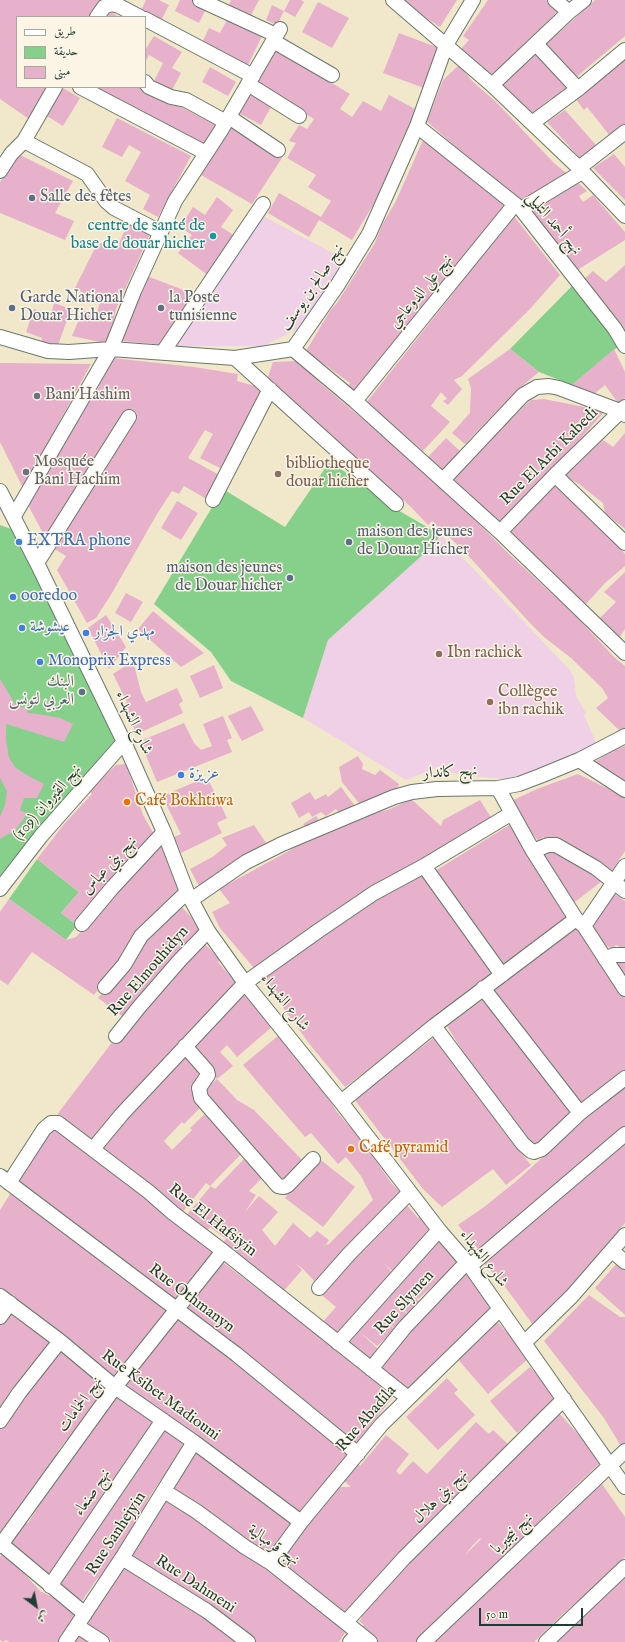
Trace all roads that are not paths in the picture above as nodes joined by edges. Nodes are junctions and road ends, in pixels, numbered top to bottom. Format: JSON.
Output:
{"nodes":[{"id":1,"x":200,"y":0,"type":"edge"},
{"id":2,"x":393,"y":0,"type":"edge"},
{"id":3,"x":473,"y":0,"type":"edge"},
{"id":4,"x":555,"y":0,"type":"edge"},
{"id":5,"x":584,"y":0,"type":"edge"},
{"id":6,"x":569,"y":12,"type":"junction"},
{"id":7,"x":98,"y":16,"type":"edge"},
{"id":8,"x":138,"y":16,"type":"edge"},
{"id":9,"x":146,"y":20,"type":"edge"},
{"id":10,"x":276,"y":35,"type":"junction"},
{"id":11,"x":536,"y":44,"type":"junction"},
{"id":12,"x":446,"y":45,"type":"junction"},
{"id":13,"x":625,"y":50,"type":"edge"},
{"id":14,"x":332,"y":75,"type":"dead end"},
{"id":15,"x":250,"y":80,"type":"junction"},
{"id":16,"x":146,"y":83,"type":"edge"},
{"id":17,"x":492,"y":85,"type":"junction"},
{"id":18,"x":54,"y":88,"type":"edge"},
{"id":19,"x":82,"y":88,"type":"edge"},
{"id":20,"x":578,"y":89,"type":"junction"},
{"id":21,"x":299,"y":116,"type":"dead end"},
{"id":22,"x":227,"y":120,"type":"junction"},
{"id":23,"x":532,"y":123,"type":"junction"},
{"id":24,"x":417,"y":126,"type":"junction"},
{"id":25,"x":625,"y":132,"type":"edge"},
{"id":26,"x":24,"y":141,"type":"junction"},
{"id":27,"x":278,"y":150,"type":"dead end"},
{"id":28,"x":206,"y":153,"type":"junction"},
{"id":29,"x":580,"y":170,"type":"junction"},
{"id":30,"x":0,"y":171,"type":"edge"},
{"id":31,"x":263,"y":204,"type":"dead end"},
{"id":32,"x":518,"y":207,"type":"junction"},
{"id":33,"x":625,"y":216,"type":"edge"},
{"id":34,"x":160,"y":232,"type":"junction"},
{"id":35,"x":0,"y":337,"type":"edge"},
{"id":36,"x":625,"y":346,"type":"edge"},
{"id":37,"x":111,"y":349,"type":"junction"},
{"id":38,"x":293,"y":349,"type":"junction"},
{"id":39,"x":164,"y":352,"type":"junction"},
{"id":40,"x":236,"y":358,"type":"junction"},
{"id":41,"x":270,"y":389,"type":"junction"},
{"id":42,"x":355,"y":401,"type":"junction"},
{"id":43,"x":623,"y":411,"type":"edge"},
{"id":44,"x":130,"y":417,"type":"dead end"},
{"id":45,"x":555,"y":475,"type":"junction"},
{"id":46,"x":443,"y":480,"type":"junction"},
{"id":47,"x":0,"y":491,"type":"edge"},
{"id":48,"x":213,"y":500,"type":"dead end"},
{"id":49,"x":396,"y":504,"type":"dead end"},
{"id":50,"x":14,"y":516,"type":"junction"},
{"id":51,"x":500,"y":532,"type":"junction"},
{"id":52,"x":625,"y":542,"type":"edge"},
{"id":53,"x":37,"y":563,"type":"junction"},
{"id":54,"x":623,"y":648,"type":"edge"},
{"id":55,"x":625,"y":736,"type":"edge"},
{"id":56,"x":124,"y":742,"type":"junction"},
{"id":57,"x":580,"y":760,"type":"junction"},
{"id":58,"x":498,"y":788,"type":"junction"},
{"id":59,"x":625,"y":790,"type":"edge"},
{"id":60,"x":512,"y":813,"type":"junction"},
{"id":61,"x":164,"y":832,"type":"junction"},
{"id":62,"x":533,"y":851,"type":"junction"},
{"id":63,"x":424,"y":866,"type":"junction"},
{"id":64,"x":625,"y":866,"type":"edge"},
{"id":65,"x":613,"y":883,"type":"junction"},
{"id":66,"x":0,"y":888,"type":"edge"},
{"id":67,"x":625,"y":891,"type":"edge"},
{"id":68,"x":189,"y":896,"type":"junction"},
{"id":69,"x":580,"y":922,"type":"junction"},
{"id":70,"x":82,"y":924,"type":"dead end"},
{"id":71,"x":208,"y":931,"type":"junction"},
{"id":72,"x":625,"y":955,"type":"edge"},
{"id":73,"x":605,"y":959,"type":"junction"},
{"id":74,"x":502,"y":975,"type":"junction"},
{"id":75,"x":245,"y":983,"type":"junction"},
{"id":76,"x":105,"y":987,"type":"dead end"},
{"id":77,"x":483,"y":988,"type":"junction"},
{"id":78,"x":625,"y":989,"type":"edge"},
{"id":79,"x":434,"y":1026,"type":"junction"},
{"id":80,"x":116,"y":1036,"type":"dead end"},
{"id":81,"x":185,"y":1046,"type":"junction"},
{"id":82,"x":625,"y":1078,"type":"edge"},
{"id":83,"x":341,"y":1102,"type":"junction"},
{"id":84,"x":580,"y":1113,"type":"junction"},
{"id":85,"x":625,"y":1134,"type":"edge"},
{"id":86,"x":93,"y":1149,"type":"junction"},
{"id":87,"x":314,"y":1159,"type":"dead end"},
{"id":88,"x":5,"y":1179,"type":"edge"},
{"id":89,"x":410,"y":1192,"type":"junction"},
{"id":90,"x":439,"y":1230,"type":"junction"},
{"id":91,"x":625,"y":1235,"type":"edge"},
{"id":92,"x":223,"y":1251,"type":"junction"},
{"id":93,"x":612,"y":1251,"type":"junction"},
{"id":94,"x":625,"y":1262,"type":"edge"},
{"id":95,"x":468,"y":1264,"type":"junction"},
{"id":96,"x":319,"y":1288,"type":"dead end"},
{"id":97,"x":5,"y":1299,"type":"edge"},
{"id":98,"x":500,"y":1309,"type":"junction"},
{"id":99,"x":176,"y":1310,"type":"junction"},
{"id":100,"x":0,"y":1317,"type":"edge"},
{"id":101,"x":60,"y":1341,"type":"junction"},
{"id":102,"x":338,"y":1342,"type":"junction"},
{"id":103,"x":524,"y":1343,"type":"junction"},
{"id":104,"x":371,"y":1369,"type":"junction"},
{"id":105,"x":115,"y":1387,"type":"junction"},
{"id":106,"x":408,"y":1398,"type":"junction"},
{"id":107,"x":564,"y":1399,"type":"junction"},
{"id":108,"x":163,"y":1420,"type":"junction"},
{"id":109,"x":0,"y":1421,"type":"edge"},
{"id":110,"x":194,"y":1442,"type":"junction"},
{"id":111,"x":625,"y":1451,"type":"edge"},
{"id":112,"x":358,"y":1454,"type":"junction"},
{"id":113,"x":610,"y":1464,"type":"junction"},
{"id":114,"x":625,"y":1487,"type":"edge"},
{"id":115,"x":164,"y":1491,"type":"junction"},
{"id":116,"x":301,"y":1522,"type":"junction"},
{"id":117,"x":0,"y":1544,"type":"edge"},
{"id":118,"x":122,"y":1558,"type":"junction"},
{"id":119,"x":271,"y":1563,"type":"junction"},
{"id":120,"x":625,"y":1567,"type":"edge"},
{"id":121,"x":50,"y":1586,"type":"junction"},
{"id":122,"x":85,"y":1614,"type":"junction"},
{"id":123,"x":346,"y":1622,"type":"junction"},
{"id":124,"x":76,"y":1626,"type":"junction"},
{"id":125,"x":354,"y":1638,"type":"edge"},
{"id":126,"x":66,"y":1642,"type":"edge"},
{"id":127,"x":102,"y":1642,"type":"edge"},
{"id":128,"x":248,"y":1642,"type":"edge"},
{"id":129,"x":370,"y":1642,"type":"edge"},
{"id":130,"x":424,"y":1642,"type":"edge"},
{"id":131,"x":546,"y":1642,"type":"edge"}],
"edges":[{"from":1,"to":10,"type":"street"},
{"from":2,"to":12,"type":"street"},
{"from":3,"to":12,"type":"street","name":"نهج صالح بن يوسف"},
{"from":4,"to":6,"type":"street"},
{"from":5,"to":6,"type":"street"},
{"from":6,"to":11,"type":"street"},
{"from":7,"to":8,"type":"street"},
{"from":9,"to":15,"type":"street"},
{"from":10,"to":14,"type":"street"},
{"from":10,"to":15,"type":"street"},
{"from":11,"to":17,"type":"street"},
{"from":11,"to":20,"type":"street"},
{"from":12,"to":17,"type":"street"},
{"from":12,"to":24,"type":"street","name":"نهج صالح بن يوسف"},
{"from":13,"to":20,"type":"street"},
{"from":15,"to":21,"type":"street"},
{"from":15,"to":22,"type":"street"},
{"from":16,"to":22,"type":"street"},
{"from":17,"to":23,"type":"street"},
{"from":18,"to":26,"type":"street"},
{"from":19,"to":28,"type":"street"},
{"from":20,"to":23,"type":"street"},
{"from":22,"to":27,"type":"street"},
{"from":22,"to":28,"type":"street"},
{"from":23,"to":29,"type":"street"},
{"from":24,"to":32,"type":"street","name":"نهج أحمد التليلي"},
{"from":24,"to":38,"type":"street","name":"نهج صالح بن يوسف"},
{"from":25,"to":29,"type":"street","name":"نهج علي الدوعاجي"},
{"from":26,"to":30,"type":"street"},
{"from":26,"to":34,"type":"street"},
{"from":28,"to":34,"type":"street"},
{"from":29,"to":32,"type":"street","name":"نهج علي الدوعاجي"},
{"from":29,"to":33,"type":"street"},
{"from":31,"to":39,"type":"street"},
{"from":32,"to":36,"type":"street","name":"نهج أحمد التليلي"},
{"from":32,"to":42,"type":"street","name":"نهج علي الدوعاجي"},
{"from":34,"to":37,"type":"street"},
{"from":35,"to":37,"type":"street","name":"نهج صالح بن يوسف"},
{"from":37,"to":39,"type":"street","name":"نهج صالح بن يوسف"},
{"from":37,"to":50,"type":"street"},
{"from":38,"to":40,"type":"street","name":"نهج صالح بن يوسف"},
{"from":38,"to":42,"type":"street"},
{"from":39,"to":40,"type":"street","name":"نهج صالح بن يوسف"},
{"from":40,"to":41,"type":"street"},
{"from":41,"to":48,"type":"street"},
{"from":41,"to":49,"type":"street"},
{"from":42,"to":46,"type":"street"},
{"from":43,"to":45,"type":"street","name":"Rue El Arbi Kabedi"},
{"from":43,"to":46,"type":"street"},
{"from":44,"to":53,"type":"street"},
{"from":45,"to":51,"type":"street","name":"Rue El Arbi Kabedi"},
{"from":45,"to":52,"type":"street"},
{"from":46,"to":51,"type":"street"},
{"from":47,"to":50,"type":"street","name":"شارع الشهداء"},
{"from":50,"to":53,"type":"street","name":"شارع الشهداء"},
{"from":51,"to":54,"type":"street"},
{"from":53,"to":56,"type":"street","name":"شارع الشهداء"},
{"from":55,"to":57,"type":"street"},
{"from":56,"to":61,"type":"street","name":"شارع الشهداء"},
{"from":56,"to":66,"type":"street","name":"نهج القيروان (109)"},
{"from":57,"to":58,"type":"street"},
{"from":57,"to":59,"type":"street"},
{"from":58,"to":60,"type":"street","name":"نهج كاندار"},
{"from":58,"to":68,"type":"street","name":"نهج كاندار"},
{"from":60,"to":62,"type":"street","name":"نهج كاندار"},
{"from":60,"to":63,"type":"street"},
{"from":61,"to":68,"type":"street","name":"شارع الشهداء"},
{"from":61,"to":70,"type":"street","name":"نهج بني عباس"},
{"from":62,"to":65,"type":"street"},
{"from":62,"to":69,"type":"street","name":"نهج كاندار"},
{"from":63,"to":74,"type":"street"},
{"from":63,"to":75,"type":"street"},
{"from":64,"to":65,"type":"street"},
{"from":65,"to":67,"type":"street"},
{"from":65,"to":69,"type":"street"},
{"from":68,"to":71,"type":"street","name":"شارع الشهداء"},
{"from":68,"to":76,"type":"street","name":"نهج كاندار"},
{"from":69,"to":73,"type":"street","name":"نهج كاندار"},
{"from":69,"to":74,"type":"street"},
{"from":71,"to":75,"type":"street","name":"شارع الشهداء"},
{"from":71,"to":80,"type":"street","name":"Rue Elmouhidyn"},
{"from":72,"to":73,"type":"street"},
{"from":73,"to":78,"type":"street","name":"نهج كاندار"},
{"from":74,"to":77,"type":"street"},
{"from":75,"to":81,"type":"street"},
{"from":75,"to":83,"type":"street","name":"شارع الشهداء"},
{"from":77,"to":79,"type":"street"},
{"from":77,"to":84,"type":"street"},
{"from":79,"to":83,"type":"street"},
{"from":79,"to":84,"type":"street"},
{"from":81,"to":86,"type":"street"},
{"from":81,"to":87,"type":"street"},
{"from":82,"to":84,"type":"street"},
{"from":83,"to":89,"type":"street","name":"شارع الشهداء"},
{"from":85,"to":95,"type":"street","name":"Rue Slymen"},
{"from":86,"to":88,"type":"street","name":"Rue El Hafsiyin"},
{"from":86,"to":92,"type":"street","name":"Rue El Hafsiyin"},
{"from":88,"to":99,"type":"street","name":"Rue Othmanyn"},
{"from":89,"to":90,"type":"street","name":"شارع الشهداء"},
{"from":89,"to":96,"type":"street"},
{"from":90,"to":95,"type":"street","name":"شارع الشهداء"},
{"from":90,"to":102,"type":"street"},
{"from":91,"to":93,"type":"street"},
{"from":92,"to":99,"type":"street","name":"نهج الحمامات"},
{"from":92,"to":102,"type":"street","name":"Rue El Hafsiyin"},
{"from":93,"to":94,"type":"street"},
{"from":93,"to":103,"type":"street"},
{"from":95,"to":98,"type":"street","name":"شارع الشهداء"},
{"from":95,"to":104,"type":"street","name":"Rue Slymen"},
{"from":97,"to":100,"type":"street"},
{"from":97,"to":101,"type":"street","name":"Rue Ksibet Madiouni"},
{"from":98,"to":103,"type":"street","name":"شارع الشهداء"},
{"from":98,"to":106,"type":"street","name":"Rue Abadila"},
{"from":99,"to":105,"type":"street","name":"نهج الحمامات"},
{"from":99,"to":112,"type":"street","name":"Rue Othmanyn"},
{"from":101,"to":105,"type":"street","name":"Rue Ksibet Madiouni"},
{"from":101,"to":109,"type":"street"},
{"from":102,"to":104,"type":"street","name":"Rue El Hafsiyin"},
{"from":103,"to":107,"type":"street","name":"شارع الشهداء"},
{"from":104,"to":106,"type":"street","name":"Rue El Hafsiyin"},
{"from":105,"to":108,"type":"street","name":"Rue Ksibet Madiouni"},
{"from":105,"to":117,"type":"street","name":"نهج الحمامات"},
{"from":106,"to":112,"type":"street","name":"Rue Abadila"},
{"from":107,"to":113,"type":"street","name":"شارع الشهداء"},
{"from":107,"to":123,"type":"street","name":"نهج بني هلال"},
{"from":108,"to":110,"type":"street","name":"Rue Ksibet Madiouni"},
{"from":108,"to":121,"type":"street","name":"نهج صنعاء"},
{"from":110,"to":115,"type":"street","name":"Rue Sanhejyin"},
{"from":110,"to":116,"type":"street","name":"Rue Ksibet Madiouni"},
{"from":111,"to":113,"type":"street","name":"نهج نيجيريا"},
{"from":112,"to":116,"type":"street","name":"Rue Abadila"},
{"from":113,"to":114,"type":"street","name":"شارع الشهداء"},
{"from":113,"to":130,"type":"street","name":"نهج نيجيريا"},
{"from":115,"to":118,"type":"street","name":"Rue Sanhejyin"},
{"from":115,"to":119,"type":"street","name":"نهج قرمبالية"},
{"from":116,"to":119,"type":"street","name":"Rue Abadila"},
{"from":117,"to":121,"type":"street"},
{"from":118,"to":122,"type":"street","name":"Rue Sanhejyin"},
{"from":118,"to":128,"type":"street","name":"Rue Dahmeni"},
{"from":119,"to":123,"type":"street","name":"نهج قرمبالية"},
{"from":120,"to":131,"type":"street"},
{"from":121,"to":122,"type":"street"},
{"from":122,"to":124,"type":"street","name":"Rue Sanhejyin"},
{"from":123,"to":125,"type":"street","name":"نهج قرمبالية"},
{"from":124,"to":126,"type":"street","name":"Rue Sanhejyin"},
{"from":124,"to":127,"type":"street"},
{"from":125,"to":129,"type":"street","name":"نهج قرمبالية"}]}
